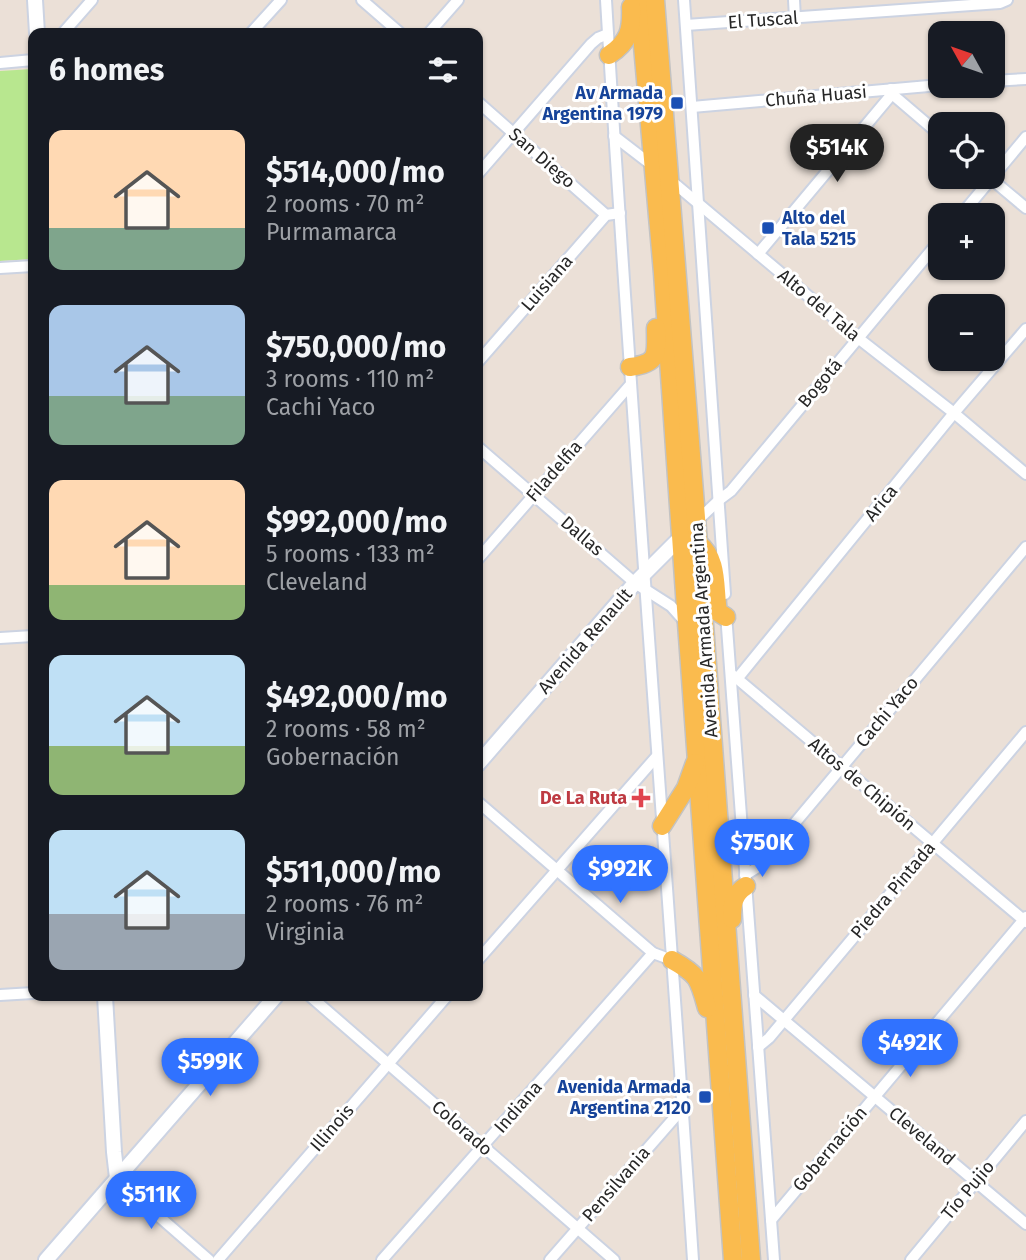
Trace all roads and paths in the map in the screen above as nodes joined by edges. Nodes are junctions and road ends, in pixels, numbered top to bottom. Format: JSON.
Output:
{"nodes":[{"id":1,"x":35,"y":0,"type":"edge"},
{"id":2,"x":92,"y":0,"type":"edge"},
{"id":3,"x":281,"y":0,"type":"edge"},
{"id":4,"x":362,"y":0,"type":"edge"},
{"id":5,"x":458,"y":0,"type":"edge"},
{"id":6,"x":606,"y":0,"type":"edge"},
{"id":7,"x":631,"y":0,"type":"edge"},
{"id":8,"x":639,"y":0,"type":"edge"},
{"id":9,"x":655,"y":0,"type":"edge"},
{"id":10,"x":684,"y":0,"type":"edge"},
{"id":11,"x":794,"y":0,"type":"edge"},
{"id":12,"x":1007,"y":0,"type":"edge"},
{"id":13,"x":894,"y":5,"type":"edge"},
{"id":14,"x":795,"y":18,"type":"junction"},
{"id":15,"x":686,"y":25,"type":"junction"},
{"id":16,"x":37,"y":28,"type":"edge"},
{"id":17,"x":67,"y":28,"type":"edge"},
{"id":18,"x":256,"y":28,"type":"edge"},
{"id":19,"x":394,"y":28,"type":"edge"},
{"id":20,"x":433,"y":28,"type":"edge"},
{"id":21,"x":608,"y":34,"type":"junction"},
{"id":22,"x":609,"y":55,"type":"junction"},
{"id":23,"x":28,"y":61,"type":"edge"},
{"id":24,"x":0,"y":63,"type":"edge"},
{"id":25,"x":1026,"y":79,"type":"edge"},
{"id":26,"x":1005,"y":80,"type":"edge"},
{"id":27,"x":928,"y":87,"type":"edge"},
{"id":28,"x":891,"y":92,"type":"junction"},
{"id":29,"x":483,"y":106,"type":"edge"},
{"id":30,"x":692,"y":107,"type":"junction"},
{"id":31,"x":928,"y":124,"type":"edge"},
{"id":32,"x":513,"y":133,"type":"junction"},
{"id":33,"x":614,"y":136,"type":"junction"},
{"id":34,"x":1026,"y":137,"type":"edge"},
{"id":35,"x":1005,"y":161,"type":"edge"},
{"id":36,"x":653,"y":165,"type":"junction"},
{"id":37,"x":483,"y":168,"type":"edge"},
{"id":38,"x":668,"y":178,"type":"junction"},
{"id":39,"x":981,"y":189,"type":"edge"},
{"id":40,"x":1003,"y":189,"type":"edge"},
{"id":41,"x":698,"y":203,"type":"junction"},
{"id":42,"x":970,"y":203,"type":"edge"},
{"id":43,"x":1026,"y":208,"type":"edge"},
{"id":44,"x":620,"y":213,"type":"junction"},
{"id":45,"x":606,"y":215,"type":"junction"},
{"id":46,"x":758,"y":254,"type":"junction"},
{"id":47,"x":928,"y":254,"type":"edge"},
{"id":48,"x":28,"y":266,"type":"edge"},
{"id":49,"x":0,"y":268,"type":"edge"},
{"id":50,"x":663,"y":273,"type":"junction"},
{"id":51,"x":1026,"y":329,"type":"edge"},
{"id":52,"x":858,"y":338,"type":"junction"},
{"id":53,"x":483,"y":356,"type":"edge"},
{"id":54,"x":630,"y":375,"type":"junction"},
{"id":55,"x":954,"y":413,"type":"junction"},
{"id":56,"x":483,"y":451,"type":"edge"},
{"id":57,"x":1026,"y":474,"type":"edge"},
{"id":58,"x":534,"y":494,"type":"junction"},
{"id":59,"x":719,"y":500,"type":"junction"},
{"id":60,"x":696,"y":522,"type":"junction"},
{"id":61,"x":690,"y":540,"type":"junction"},
{"id":62,"x":1026,"y":547,"type":"edge"},
{"id":63,"x":483,"y":553,"type":"edge"},
{"id":64,"x":641,"y":582,"type":"junction"},
{"id":65,"x":726,"y":617,"type":"junction"},
{"id":66,"x":687,"y":624,"type":"junction"},
{"id":67,"x":28,"y":636,"type":"edge"},
{"id":68,"x":0,"y":638,"type":"edge"},
{"id":69,"x":734,"y":676,"type":"junction"},
{"id":70,"x":1026,"y":732,"type":"edge"},
{"id":71,"x":657,"y":756,"type":"junction"},
{"id":72,"x":697,"y":757,"type":"junction"},
{"id":73,"x":483,"y":758,"type":"edge"},
{"id":74,"x":841,"y":766,"type":"junction"},
{"id":75,"x":483,"y":806,"type":"edge"},
{"id":76,"x":662,"y":826,"type":"junction"},
{"id":77,"x":932,"y":843,"type":"junction"},
{"id":78,"x":555,"y":870,"type":"junction"},
{"id":79,"x":746,"y":881,"type":"junction"},
{"id":80,"x":1025,"y":920,"type":"edge"},
{"id":81,"x":653,"y":953,"type":"junction"},
{"id":82,"x":483,"y":954,"type":"edge"},
{"id":83,"x":672,"y":960,"type":"junction"},
{"id":84,"x":28,"y":993,"type":"edge"},
{"id":85,"x":0,"y":995,"type":"edge"},
{"id":86,"x":754,"y":995,"type":"junction"},
{"id":87,"x":105,"y":1001,"type":"edge"},
{"id":88,"x":272,"y":1001,"type":"edge"},
{"id":89,"x":316,"y":1001,"type":"edge"},
{"id":90,"x":443,"y":1001,"type":"edge"},
{"id":91,"x":731,"y":1003,"type":"junction"},
{"id":92,"x":784,"y":1020,"type":"junction"},
{"id":93,"x":717,"y":1035,"type":"junction"},
{"id":94,"x":758,"y":1046,"type":"junction"},
{"id":95,"x":388,"y":1063,"type":"junction"},
{"id":96,"x":875,"y":1096,"type":"junction"},
{"id":97,"x":682,"y":1108,"type":"junction"},
{"id":98,"x":1026,"y":1121,"type":"edge"},
{"id":99,"x":483,"y":1146,"type":"junction"},
{"id":100,"x":117,"y":1178,"type":"junction"},
{"id":101,"x":976,"y":1181,"type":"junction"},
{"id":102,"x":730,"y":1213,"type":"junction"},
{"id":103,"x":771,"y":1220,"type":"junction"},
{"id":104,"x":1026,"y":1224,"type":"edge"},
{"id":105,"x":577,"y":1228,"type":"junction"},
{"id":106,"x":46,"y":1260,"type":"edge"},
{"id":107,"x":209,"y":1260,"type":"edge"},
{"id":108,"x":218,"y":1260,"type":"edge"},
{"id":109,"x":382,"y":1260,"type":"edge"},
{"id":110,"x":550,"y":1260,"type":"edge"},
{"id":111,"x":614,"y":1260,"type":"edge"},
{"id":112,"x":693,"y":1260,"type":"edge"},
{"id":113,"x":723,"y":1260,"type":"edge"},
{"id":114,"x":733,"y":1260,"type":"edge"},
{"id":115,"x":751,"y":1260,"type":"edge"},
{"id":116,"x":774,"y":1260,"type":"edge"},
{"id":117,"x":911,"y":1260,"type":"edge"}],
"edges":[{"from":1,"to":16,"type":"street"},
{"from":2,"to":17,"type":"street"},
{"from":3,"to":18,"type":"street"},
{"from":4,"to":19,"type":"street"},
{"from":5,"to":20,"type":"street"},
{"from":6,"to":21,"type":"street"},
{"from":7,"to":22,"type":"main road"},
{"from":8,"to":36,"type":"main road","name":"Avenida Armada Argentina"},
{"from":9,"to":38,"type":"main road","name":"Avenida Armada Argentina"},
{"from":10,"to":15,"type":"street","name":"Avenida Armada Argentina"},
{"from":11,"to":14,"type":"street"},
{"from":12,"to":13,"type":"street","name":"El Tuscal"},
{"from":13,"to":14,"type":"street","name":"El Tuscal"},
{"from":14,"to":15,"type":"street","name":"El Tuscal"},
{"from":15,"to":30,"type":"street","name":"Avenida Armada Argentina"},
{"from":21,"to":22,"type":"street"},
{"from":21,"to":32,"type":"street"},
{"from":22,"to":33,"type":"street"},
{"from":23,"to":24,"type":"street"},
{"from":25,"to":26,"type":"street"},
{"from":27,"to":28,"type":"street","name":"Chuña Huasi"},
{"from":28,"to":30,"type":"street","name":"Chuña Huasi"},
{"from":28,"to":31,"type":"street"},
{"from":28,"to":46,"type":"street"},
{"from":29,"to":32,"type":"street","name":"San Diego"},
{"from":30,"to":41,"type":"street","name":"Avenida Armada Argentina"},
{"from":32,"to":37,"type":"street"},
{"from":32,"to":45,"type":"street","name":"San Diego"},
{"from":33,"to":36,"type":"street","name":"Alto del Tala"},
{"from":33,"to":44,"type":"street"},
{"from":34,"to":35,"type":"street"},
{"from":36,"to":38,"type":"street","name":"Alto del Tala"},
{"from":36,"to":50,"type":"main road","name":"Avenida Armada Argentina"},
{"from":38,"to":41,"type":"street","name":"Alto del Tala"},
{"from":38,"to":60,"type":"main road","name":"Avenida Armada Argentina"},
{"from":39,"to":42,"type":"street"},
{"from":40,"to":43,"type":"street"},
{"from":41,"to":46,"type":"street","name":"Alto del Tala"},
{"from":41,"to":59,"type":"street","name":"Avenida Armada Argentina"},
{"from":44,"to":45,"type":"street"},
{"from":44,"to":54,"type":"street"},
{"from":45,"to":53,"type":"street","name":"Luisiana"},
{"from":46,"to":52,"type":"street","name":"Alto del Tala"},
{"from":47,"to":52,"type":"street","name":"Bogotá"},
{"from":48,"to":49,"type":"street"},
{"from":50,"to":54,"type":"main road"},
{"from":50,"to":61,"type":"main road","name":"Avenida Armada Argentina"},
{"from":51,"to":55,"type":"street","name":"Arica"},
{"from":52,"to":55,"type":"street","name":"Alto del Tala"},
{"from":52,"to":59,"type":"street","name":"Bogotá"},
{"from":54,"to":58,"type":"street","name":"Filadelfia"},
{"from":54,"to":64,"type":"street"},
{"from":55,"to":57,"type":"street","name":"Alto del Tala"},
{"from":55,"to":69,"type":"street","name":"Arica"},
{"from":56,"to":58,"type":"street","name":"Dallas"},
{"from":58,"to":63,"type":"street","name":"Filadelfia"},
{"from":58,"to":64,"type":"street","name":"Dallas"},
{"from":59,"to":60,"type":"street","name":"Bogotá"},
{"from":59,"to":65,"type":"street","name":"Avenida Armada Argentina"},
{"from":60,"to":61,"type":"main road","name":"Avenida Armada Argentina"},
{"from":61,"to":64,"type":"street","name":"Avenida Renault"},
{"from":61,"to":65,"type":"main road"},
{"from":61,"to":66,"type":"main road","name":"Avenida Armada Argentina"},
{"from":61,"to":91,"type":"main road","name":"Avenida Armada Argentina"},
{"from":62,"to":74,"type":"street","name":"Cachi Yaco"},
{"from":64,"to":66,"type":"street","name":"Dallas"},
{"from":64,"to":71,"type":"street"},
{"from":64,"to":73,"type":"street","name":"Avenida Renault"},
{"from":65,"to":69,"type":"street","name":"Avenida Armada Argentina"},
{"from":66,"to":72,"type":"main road","name":"Avenida Armada Argentina"},
{"from":67,"to":68,"type":"street"},
{"from":69,"to":74,"type":"street","name":"Altos de Chipión"},
{"from":69,"to":79,"type":"street","name":"Avenida Armada Argentina"},
{"from":70,"to":77,"type":"street","name":"Piedra Pintada"},
{"from":71,"to":76,"type":"street"},
{"from":71,"to":78,"type":"street"},
{"from":72,"to":76,"type":"main road"},
{"from":72,"to":93,"type":"main road","name":"Avenida Armada Argentina"},
{"from":74,"to":77,"type":"street","name":"Altos de Chipión"},
{"from":74,"to":79,"type":"street","name":"Cachi Yaco"},
{"from":75,"to":78,"type":"street"},
{"from":76,"to":83,"type":"street"},
{"from":77,"to":80,"type":"street","name":"Altos de Chipión"},
{"from":77,"to":92,"type":"street","name":"Piedra Pintada"},
{"from":78,"to":81,"type":"street"},
{"from":78,"to":82,"type":"street"},
{"from":79,"to":86,"type":"street","name":"Avenida Armada Argentina"},
{"from":79,"to":91,"type":"main road"},
{"from":80,"to":96,"type":"street","name":"Gobernación"},
{"from":81,"to":83,"type":"street"},
{"from":81,"to":99,"type":"street","name":"Indiana"},
{"from":83,"to":93,"type":"main road"},
{"from":83,"to":97,"type":"street"},
{"from":84,"to":85,"type":"street"},
{"from":86,"to":92,"type":"street","name":"Cleveland"},
{"from":86,"to":94,"type":"street","name":"Avenida Armada Argentina"},
{"from":87,"to":100,"type":"street"},
{"from":88,"to":100,"type":"street"},
{"from":89,"to":95,"type":"street","name":"Colorado"},
{"from":90,"to":95,"type":"street","name":"Illinois"},
{"from":91,"to":115,"type":"main road","name":"Avenida Armada Argentina"},
{"from":92,"to":94,"type":"street","name":"Piedra Pintada"},
{"from":92,"to":96,"type":"street","name":"Cleveland"},
{"from":93,"to":102,"type":"main road","name":"Avenida Armada Argentina"},
{"from":94,"to":103,"type":"street","name":"Avenida Armada Argentina"},
{"from":95,"to":99,"type":"street","name":"Colorado"},
{"from":95,"to":108,"type":"street","name":"Illinois"},
{"from":96,"to":101,"type":"street","name":"Cleveland"},
{"from":96,"to":103,"type":"street","name":"Gobernación"},
{"from":97,"to":105,"type":"street","name":"Pensilvania"},
{"from":97,"to":112,"type":"street"},
{"from":98,"to":101,"type":"street","name":"Tío Pujio"},
{"from":99,"to":105,"type":"street","name":"Colorado"},
{"from":99,"to":109,"type":"street","name":"Indiana"},
{"from":100,"to":106,"type":"street"},
{"from":100,"to":107,"type":"street"},
{"from":101,"to":104,"type":"street","name":"Cleveland"},
{"from":101,"to":117,"type":"street","name":"Tío Pujio"},
{"from":102,"to":113,"type":"main road"},
{"from":102,"to":114,"type":"main road","name":"Avenida Armada Argentina"},
{"from":103,"to":116,"type":"street","name":"Avenida Armada Argentina"},
{"from":105,"to":110,"type":"street","name":"Pensilvania"},
{"from":105,"to":111,"type":"street","name":"Colorado"}]}
